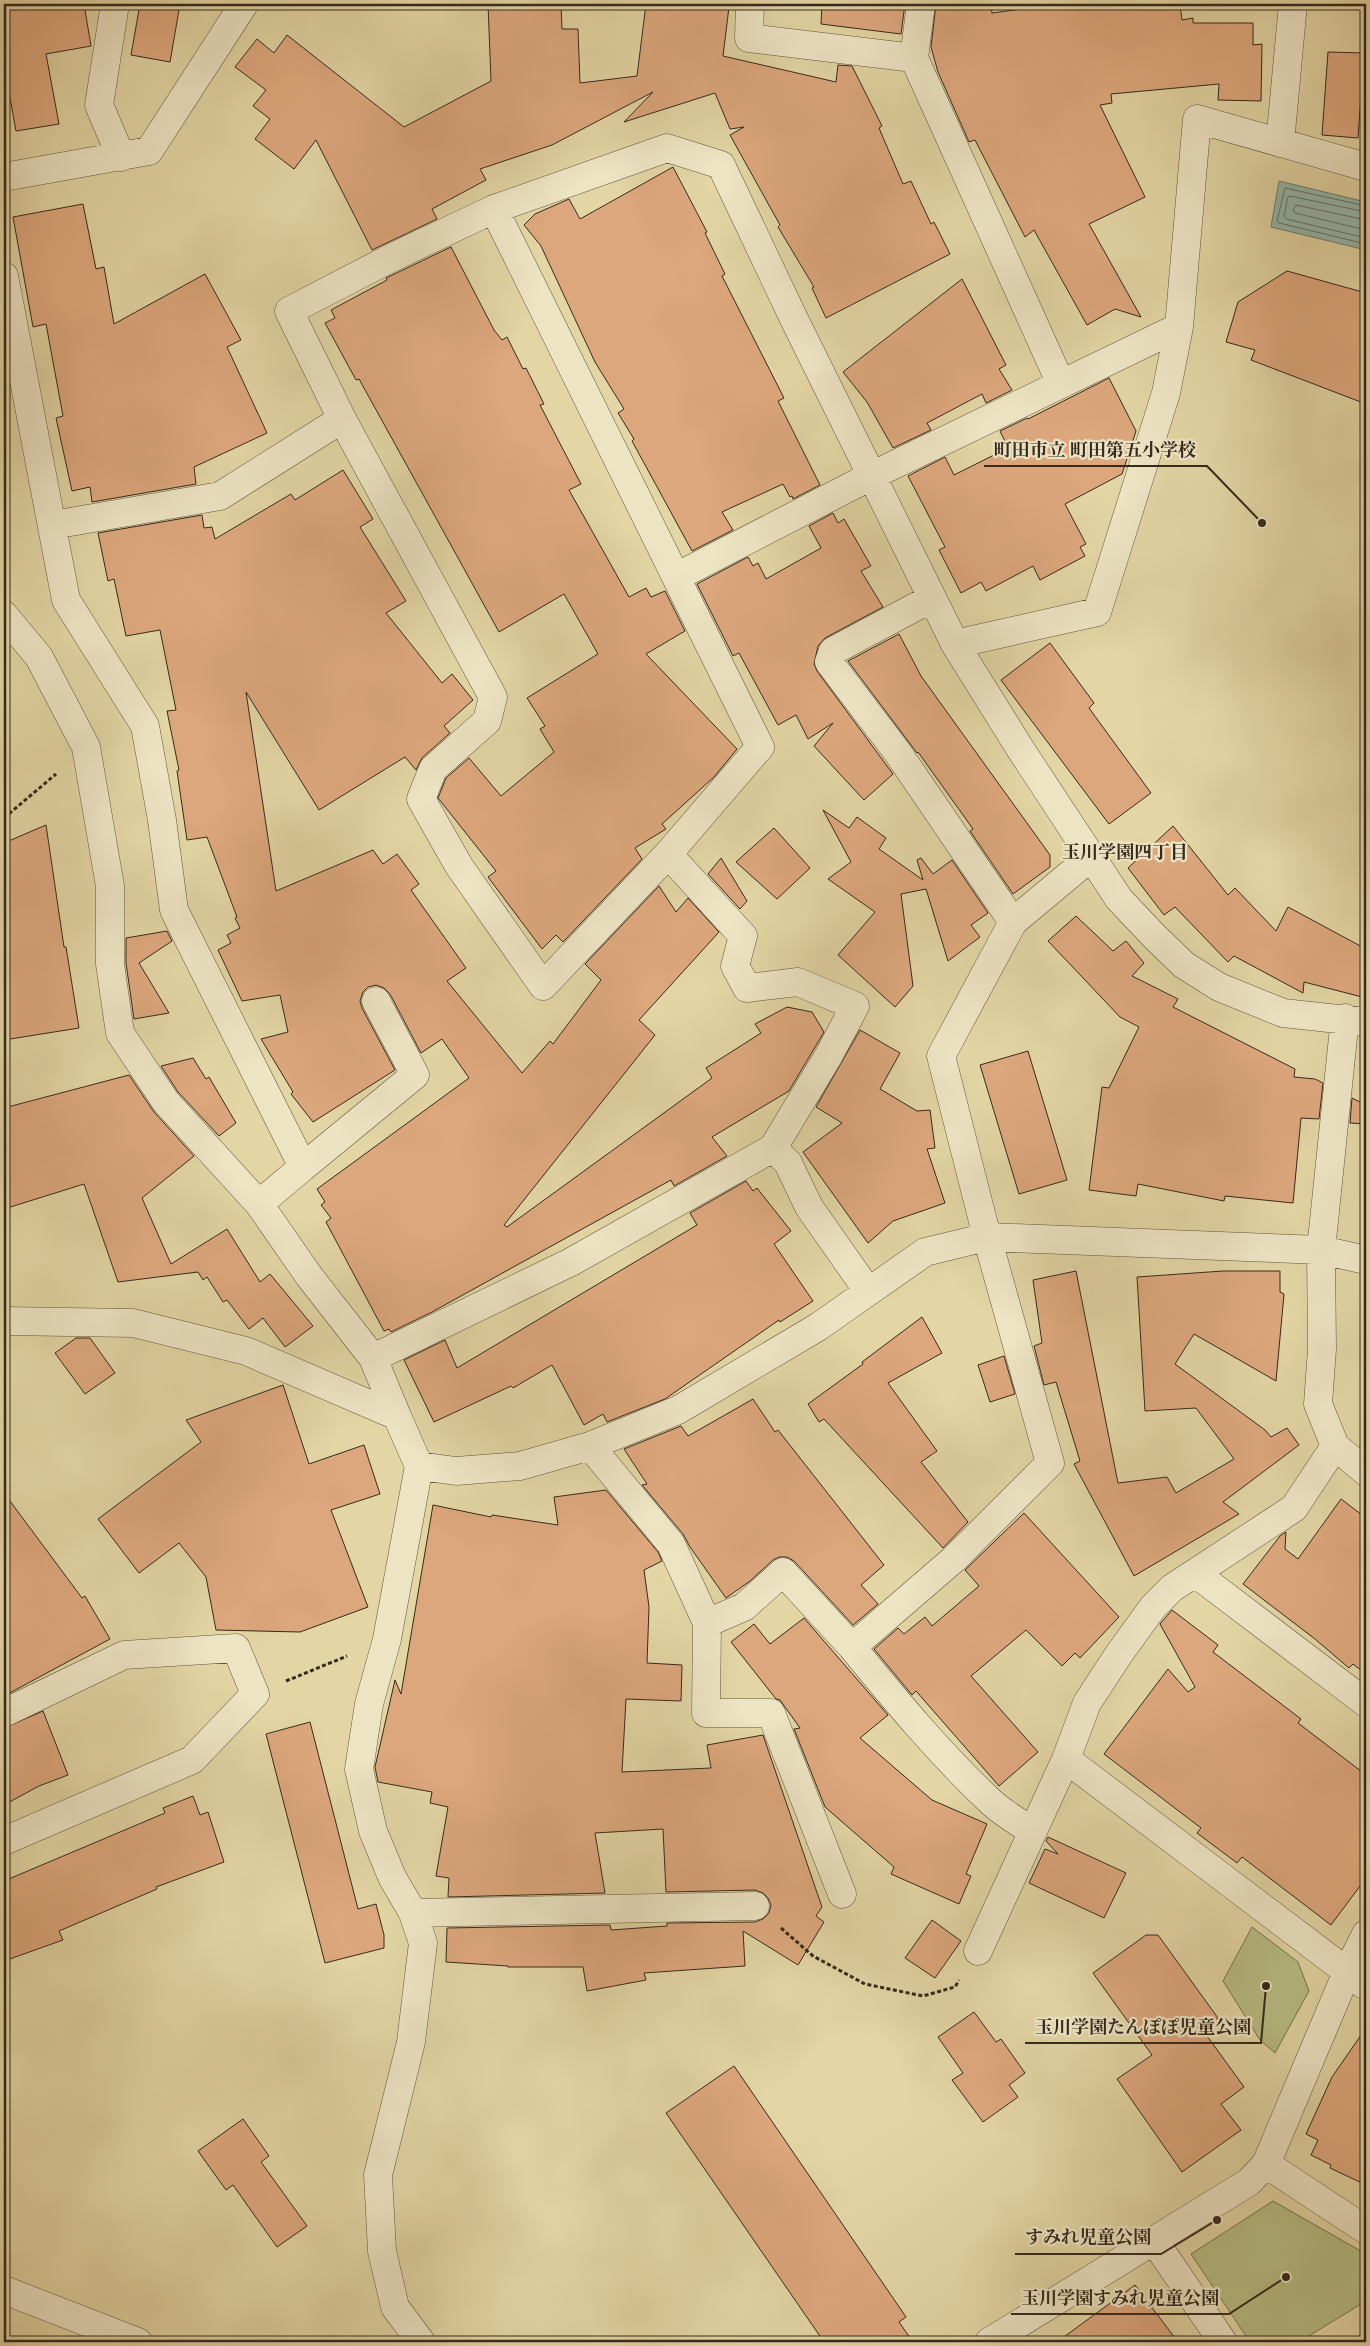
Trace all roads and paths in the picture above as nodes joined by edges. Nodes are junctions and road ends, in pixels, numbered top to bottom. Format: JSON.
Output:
{"nodes":[{"id":1,"x":115,"y":4,"type":"edge"},
{"id":2,"x":244,"y":4,"type":"edge"},
{"id":3,"x":750,"y":4,"type":"edge"},
{"id":4,"x":921,"y":4,"type":"edge"},
{"id":5,"x":1293,"y":4,"type":"edge"},
{"id":6,"x":914,"y":58,"type":"junction"},
{"id":7,"x":1280,"y":143,"type":"junction"},
{"id":8,"x":121,"y":156,"type":"junction"},
{"id":9,"x":1366,"y":167,"type":"edge"},
{"id":10,"x":4,"y":177,"type":"edge"},
{"id":11,"x":494,"y":209,"type":"junction"},
{"id":12,"x":4,"y":276,"type":"edge"},
{"id":13,"x":1179,"y":327,"type":"junction"},
{"id":14,"x":1061,"y":384,"type":"junction"},
{"id":15,"x":342,"y":419,"type":"junction"},
{"id":16,"x":873,"y":475,"type":"junction"},
{"id":17,"x":53,"y":525,"type":"junction"},
{"id":18,"x":676,"y":576,"type":"junction"},
{"id":19,"x":932,"y":598,"type":"junction"},
{"id":20,"x":4,"y":615,"type":"edge"},
{"id":21,"x":955,"y":644,"type":"junction"},
{"id":22,"x":63,"y":768,"type":"dead end"},
{"id":23,"x":4,"y":818,"type":"edge"},
{"id":24,"x":668,"y":854,"type":"junction"},
{"id":25,"x":1092,"y":856,"type":"junction"},
{"id":26,"x":1014,"y":922,"type":"junction"},
{"id":27,"x":376,"y":1001,"type":"dead end"},
{"id":28,"x":1355,"y":1020,"type":"edge"},
{"id":29,"x":773,"y":1148,"type":"junction"},
{"id":30,"x":303,"y":1167,"type":"junction"},
{"id":31,"x":259,"y":1204,"type":"junction"},
{"id":32,"x":987,"y":1237,"type":"junction"},
{"id":33,"x":1321,"y":1250,"type":"junction"},
{"id":34,"x":1366,"y":1260,"type":"edge"},
{"id":35,"x":868,"y":1291,"type":"junction"},
{"id":36,"x":4,"y":1321,"type":"edge"},
{"id":37,"x":373,"y":1358,"type":"junction"},
{"id":38,"x":397,"y":1416,"type":"junction"},
{"id":39,"x":590,"y":1446,"type":"junction"},
{"id":40,"x":1334,"y":1446,"type":"junction"},
{"id":41,"x":418,"y":1466,"type":"junction"},
{"id":42,"x":1366,"y":1472,"type":"edge"},
{"id":43,"x":1194,"y":1573,"type":"junction"},
{"id":44,"x":707,"y":1623,"type":"junction"},
{"id":45,"x":387,"y":1639,"type":"junction"},
{"id":46,"x":852,"y":1647,"type":"junction"},
{"id":47,"x":255,"y":1694,"type":"junction"},
{"id":48,"x":1366,"y":1703,"type":"edge"},
{"id":49,"x":4,"y":1713,"type":"edge"},
{"id":50,"x":1066,"y":1759,"type":"junction"},
{"id":51,"x":1032,"y":1831,"type":"junction"},
{"id":52,"x":4,"y":1841,"type":"edge"},
{"id":53,"x":842,"y":1894,"type":"dead end"},
{"id":54,"x":755,"y":1906,"type":"joint"},
{"id":55,"x":413,"y":1913,"type":"junction"},
{"id":56,"x":1366,"y":1934,"type":"edge"},
{"id":57,"x":978,"y":1950,"type":"joint"},
{"id":58,"x":1357,"y":1979,"type":"edge"},
{"id":59,"x":1266,"y":2164,"type":"junction"},
{"id":60,"x":1366,"y":2230,"type":"edge"},
{"id":61,"x":1155,"y":2242,"type":"junction"},
{"id":62,"x":4,"y":2290,"type":"edge"},
{"id":63,"x":138,"y":2342,"type":"edge"},
{"id":64,"x":421,"y":2342,"type":"edge"},
{"id":65,"x":989,"y":2342,"type":"edge"},
{"id":66,"x":1223,"y":2342,"type":"edge"}],
"edges":[{"from":1,"to":8,"type":"street"},
{"from":2,"to":8,"type":"street"},
{"from":3,"to":6,"type":"street"},
{"from":4,"to":6,"type":"street"},
{"from":5,"to":7,"type":"street"},
{"from":6,"to":14,"type":"street"},
{"from":7,"to":9,"type":"street"},
{"from":7,"to":13,"type":"street"},
{"from":8,"to":10,"type":"street"},
{"from":11,"to":15,"type":"street"},
{"from":11,"to":16,"type":"street"},
{"from":11,"to":18,"type":"street"},
{"from":12,"to":17,"type":"street"},
{"from":13,"to":14,"type":"street"},
{"from":13,"to":21,"type":"street"},
{"from":14,"to":16,"type":"street"},
{"from":15,"to":17,"type":"street"},
{"from":15,"to":24,"type":"street"},
{"from":16,"to":18,"type":"street"},
{"from":16,"to":19,"type":"street"},
{"from":17,"to":30,"type":"street"},
{"from":18,"to":24,"type":"street"},
{"from":19,"to":21,"type":"street"},
{"from":19,"to":26,"type":"street"},
{"from":20,"to":31,"type":"street"},
{"from":21,"to":25,"type":"street"},
{"from":22,"to":23,"type":"path"},
{"from":24,"to":29,"type":"street"},
{"from":25,"to":26,"type":"street"},
{"from":25,"to":28,"type":"street"},
{"from":26,"to":32,"type":"street"},
{"from":27,"to":30,"type":"street"},
{"from":28,"to":33,"type":"street"},
{"from":29,"to":35,"type":"street"},
{"from":29,"to":37,"type":"street"},
{"from":30,"to":31,"type":"street"},
{"from":31,"to":37,"type":"street"},
{"from":32,"to":33,"type":"street"},
{"from":32,"to":35,"type":"street"},
{"from":32,"to":46,"type":"street"},
{"from":33,"to":34,"type":"street"},
{"from":33,"to":40,"type":"street"},
{"from":35,"to":39,"type":"street"},
{"from":36,"to":38,"type":"street"},
{"from":37,"to":38,"type":"street"},
{"from":38,"to":41,"type":"street"},
{"from":39,"to":41,"type":"street"},
{"from":39,"to":44,"type":"street"},
{"from":40,"to":42,"type":"street"},
{"from":40,"to":43,"type":"street"},
{"from":41,"to":45,"type":"street"},
{"from":43,"to":48,"type":"street"},
{"from":43,"to":50,"type":"street"},
{"from":44,"to":46,"type":"street"},
{"from":44,"to":53,"type":"street"},
{"from":45,"to":47,"type":"path"},
{"from":45,"to":55,"type":"street"},
{"from":46,"to":51,"type":"street"},
{"from":47,"to":49,"type":"street"},
{"from":47,"to":52,"type":"street"},
{"from":50,"to":51,"type":"street"},
{"from":50,"to":58,"type":"street"},
{"from":51,"to":57,"type":"street"},
{"from":54,"to":55,"type":"street"},
{"from":54,"to":57,"type":"path"},
{"from":55,"to":64,"type":"street"},
{"from":56,"to":58,"type":"street"},
{"from":58,"to":59,"type":"street"},
{"from":59,"to":60,"type":"street"},
{"from":59,"to":61,"type":"street"},
{"from":61,"to":65,"type":"street"},
{"from":61,"to":66,"type":"street"},
{"from":62,"to":63,"type":"street"}]}
